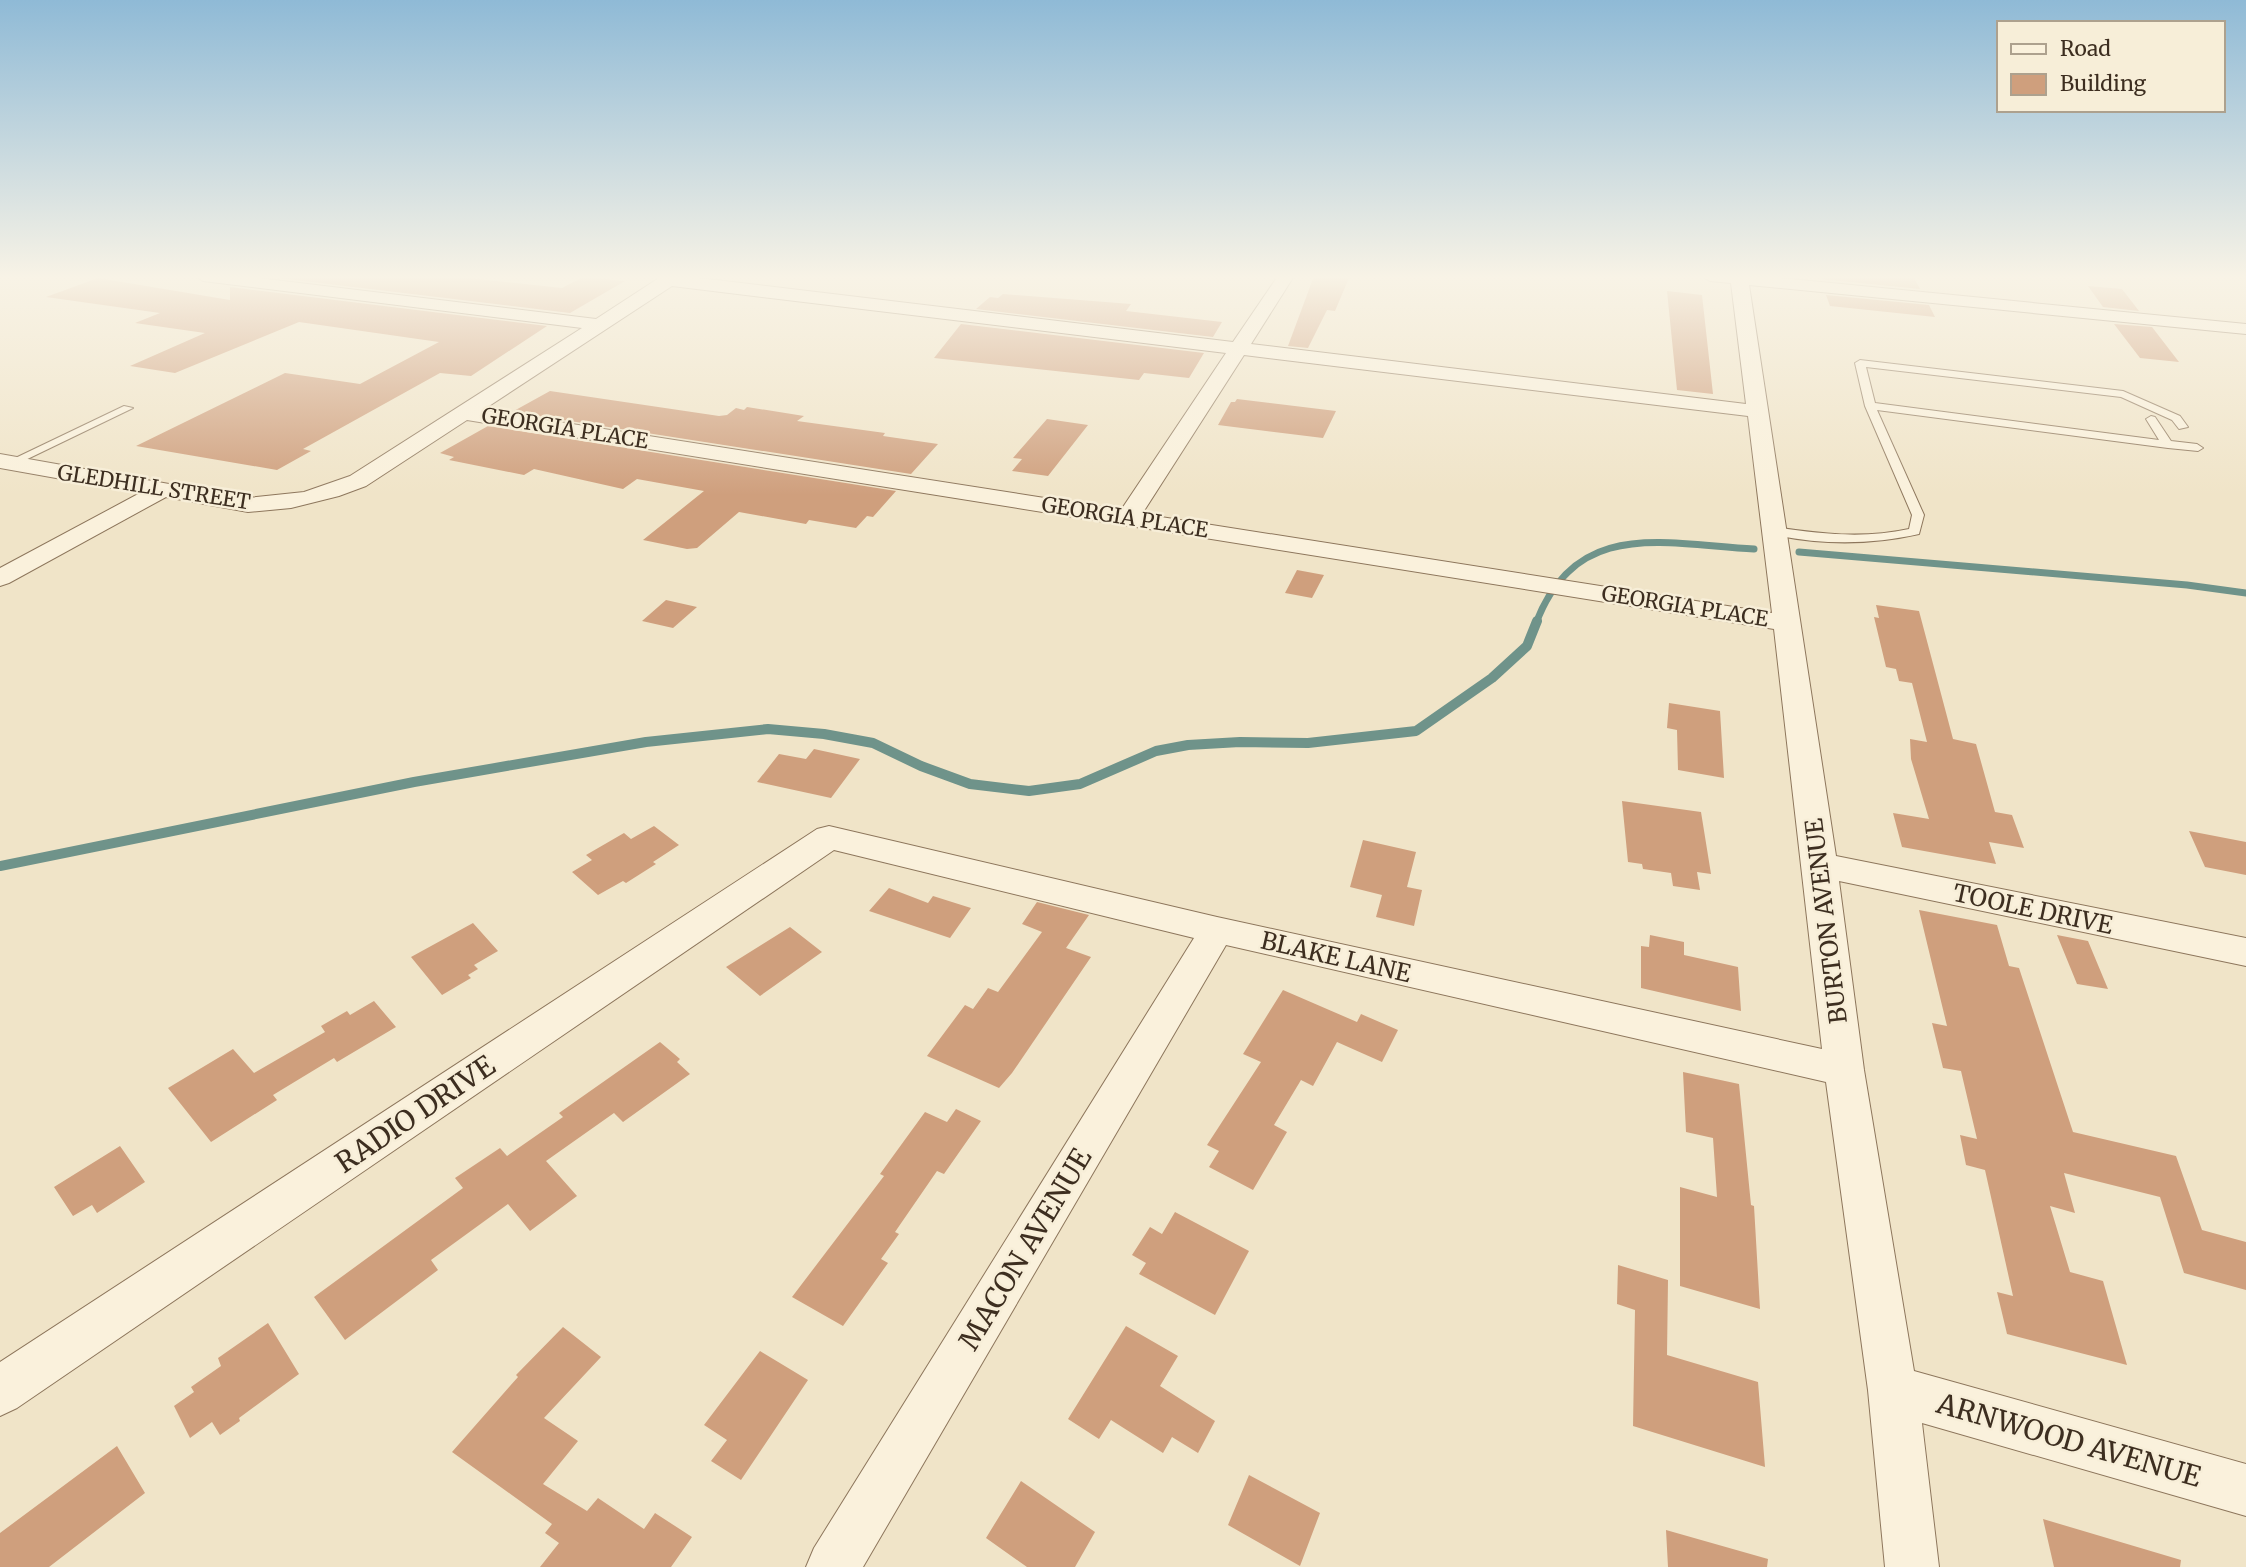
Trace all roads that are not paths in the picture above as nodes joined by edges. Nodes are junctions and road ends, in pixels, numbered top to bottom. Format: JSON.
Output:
{"nodes":[{"id":1,"x":561,"y":349,"type":"edge"},
{"id":2,"x":1238,"y":349,"type":"edge"},
{"id":3,"x":1239,"y":349,"type":"edge"},
{"id":4,"x":1744,"y":349,"type":"edge"},
{"id":5,"x":1870,"y":405,"type":"junction"},
{"id":6,"x":128,"y":408,"type":"dead end"},
{"id":7,"x":1756,"y":411,"type":"junction"},
{"id":8,"x":465,"y":413,"type":"junction"},
{"id":9,"x":2151,"y":419,"type":"dead end"},
{"id":10,"x":2183,"y":427,"type":"dead end"},
{"id":11,"x":2168,"y":445,"type":"junction"},
{"id":12,"x":2197,"y":447,"type":"dead end"},
{"id":13,"x":6,"y":462,"type":"edge"},
{"id":14,"x":160,"y":491,"type":"junction"},
{"id":15,"x":1128,"y":517,"type":"junction"},
{"id":16,"x":1774,"y":531,"type":"junction"},
{"id":17,"x":0,"y":578,"type":"edge"},
{"id":18,"x":1785,"y":623,"type":"junction"},
{"id":19,"x":829,"y":837,"type":"joint"},
{"id":20,"x":1821,"y":865,"type":"junction"},
{"id":21,"x":1217,"y":930,"type":"junction"},
{"id":22,"x":2246,"y":952,"type":"edge"},
{"id":23,"x":1844,"y":1070,"type":"junction"},
{"id":24,"x":1893,"y":1390,"type":"junction"},
{"id":25,"x":0,"y":1391,"type":"edge"},
{"id":26,"x":2246,"y":1490,"type":"edge"},
{"id":27,"x":833,"y":1567,"type":"edge"},
{"id":28,"x":1912,"y":1567,"type":"edge"}],
"edges":[{"from":1,"to":8,"type":"street","name":"GLEDHILL STREET"},
{"from":2,"to":15,"type":"street"},
{"from":3,"to":7,"type":"street"},
{"from":4,"to":7,"type":"street","name":"BURTON AVENUE"},
{"from":5,"to":10,"type":"lane"},
{"from":5,"to":11,"type":"lane"},
{"from":5,"to":16,"type":"lane"},
{"from":6,"to":13,"type":"lane"},
{"from":7,"to":16,"type":"street","name":"BURTON AVENUE"},
{"from":8,"to":14,"type":"street","name":"GLEDHILL STREET"},
{"from":8,"to":15,"type":"street","name":"GEORGIA PLACE"},
{"from":9,"to":11,"type":"lane"},
{"from":11,"to":12,"type":"lane"},
{"from":13,"to":14,"type":"street","name":"GLEDHILL STREET"},
{"from":14,"to":17,"type":"street"},
{"from":15,"to":18,"type":"street","name":"GEORGIA PLACE"},
{"from":16,"to":18,"type":"street","name":"BURTON AVENUE"},
{"from":18,"to":20,"type":"street","name":"BURTON AVENUE"},
{"from":19,"to":21,"type":"street","name":"BLAKE LANE"},
{"from":19,"to":25,"type":"street","name":"RADIO DRIVE"},
{"from":20,"to":22,"type":"street","name":"TOOLE DRIVE"},
{"from":20,"to":23,"type":"street","name":"BURTON AVENUE"},
{"from":21,"to":23,"type":"street","name":"BLAKE LANE"},
{"from":21,"to":27,"type":"street","name":"MACON AVENUE"},
{"from":23,"to":24,"type":"street","name":"BURTON AVENUE"},
{"from":24,"to":26,"type":"street","name":"ARNWOOD AVENUE"},
{"from":24,"to":28,"type":"street","name":"BURTON AVENUE"}]}
